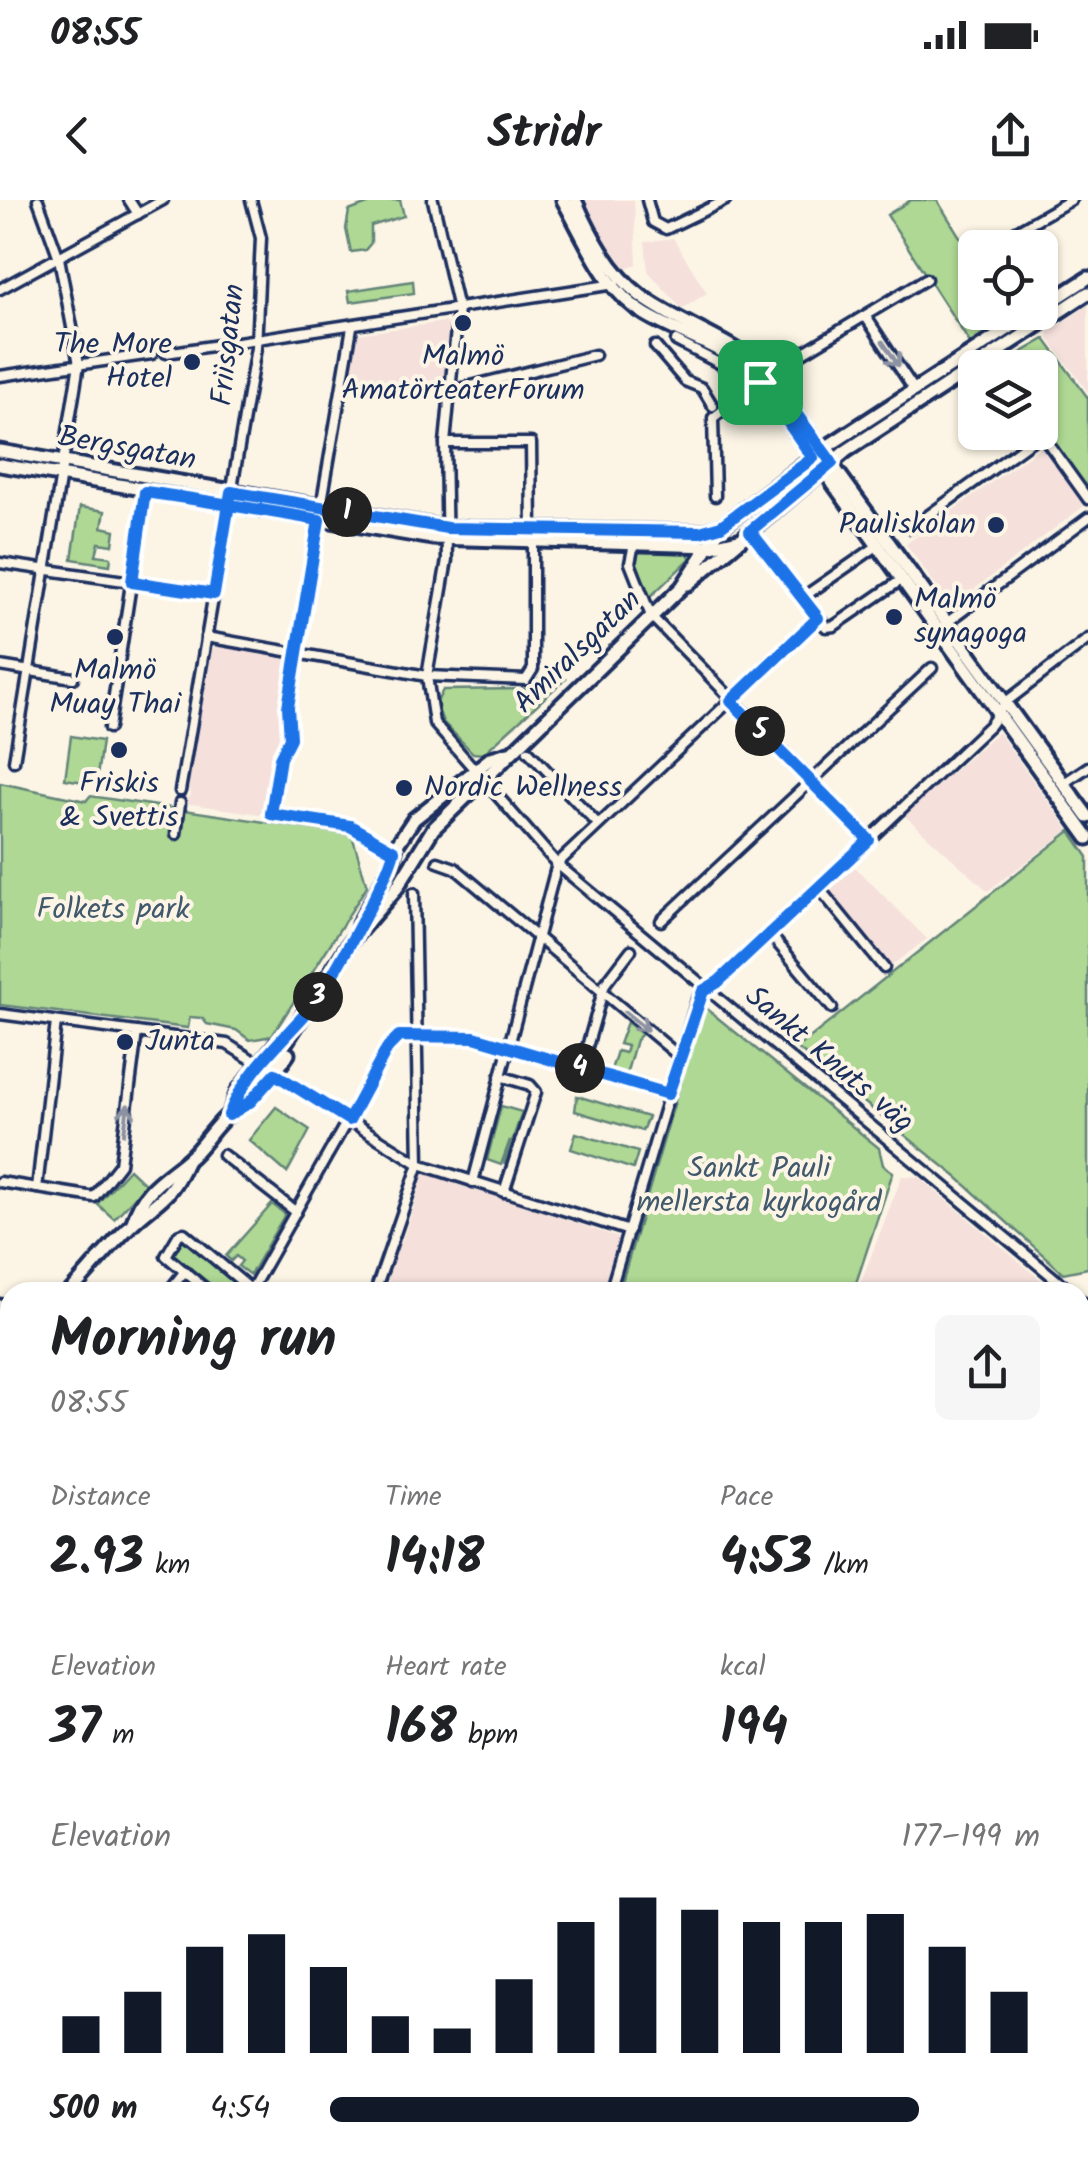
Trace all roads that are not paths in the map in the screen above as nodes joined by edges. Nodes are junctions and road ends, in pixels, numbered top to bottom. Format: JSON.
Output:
{"nodes":[{"id":1,"x":38,"y":200,"type":"edge"},
{"id":2,"x":129,"y":200,"type":"edge"},
{"id":3,"x":163,"y":200,"type":"edge"},
{"id":4,"x":251,"y":200,"type":"edge"},
{"id":5,"x":432,"y":200,"type":"edge"},
{"id":6,"x":563,"y":200,"type":"edge"},
{"id":7,"x":575,"y":200,"type":"edge"},
{"id":8,"x":647,"y":200,"type":"edge"},
{"id":9,"x":726,"y":200,"type":"edge"},
{"id":10,"x":1045,"y":200,"type":"edge"},
{"id":11,"x":1071,"y":200,"type":"edge"},
{"id":12,"x":1051,"y":211,"type":"junction"},
{"id":13,"x":138,"y":214,"type":"junction"},
{"id":14,"x":1018,"y":230,"type":"edge"},
{"id":15,"x":59,"y":258,"type":"junction"},
{"id":16,"x":1088,"y":278,"type":"edge"},
{"id":17,"x":926,"y":280,"type":"dead end"},
{"id":18,"x":618,"y":282,"type":"junction"},
{"id":19,"x":0,"y":289,"type":"edge"},
{"id":20,"x":1088,"y":293,"type":"edge"},
{"id":21,"x":1058,"y":297,"type":"edge"},
{"id":22,"x":458,"y":310,"type":"junction"},
{"id":23,"x":866,"y":317,"type":"junction"},
{"id":24,"x":352,"y":327,"type":"junction"},
{"id":25,"x":1008,"y":330,"type":"edge"},
{"id":26,"x":257,"y":340,"type":"junction"},
{"id":27,"x":676,"y":341,"type":"dead end"},
{"id":28,"x":655,"y":346,"type":"dead end"},
{"id":29,"x":166,"y":353,"type":"dead end"},
{"id":30,"x":152,"y":354,"type":"dead end"},
{"id":31,"x":596,"y":355,"type":"dead end"},
{"id":32,"x":79,"y":364,"type":"junction"},
{"id":33,"x":0,"y":376,"type":"edge"},
{"id":34,"x":760,"y":382,"type":"junction"},
{"id":35,"x":451,"y":391,"type":"junction"},
{"id":36,"x":915,"y":391,"type":"junction"},
{"id":37,"x":713,"y":406,"type":"dead end"},
{"id":38,"x":445,"y":443,"type":"junction"},
{"id":39,"x":1017,"y":450,"type":"edge"},
{"id":40,"x":1052,"y":450,"type":"edge"},
{"id":41,"x":0,"y":451,"type":"edge"},
{"id":42,"x":818,"y":454,"type":"junction"},
{"id":43,"x":0,"y":464,"type":"edge"},
{"id":44,"x":827,"y":467,"type":"junction"},
{"id":45,"x":60,"y":469,"type":"junction"},
{"id":46,"x":145,"y":492,"type":"junction"},
{"id":47,"x":715,"y":496,"type":"dead end"},
{"id":48,"x":230,"y":498,"type":"junction"},
{"id":49,"x":1088,"y":499,"type":"edge"},
{"id":50,"x":320,"y":514,"type":"junction"},
{"id":51,"x":1088,"y":518,"type":"edge"},
{"id":52,"x":721,"y":526,"type":"junction"},
{"id":53,"x":911,"y":528,"type":"dead end"},
{"id":54,"x":750,"y":531,"type":"junction"},
{"id":55,"x":448,"y":534,"type":"junction"},
{"id":56,"x":533,"y":535,"type":"junction"},
{"id":57,"x":738,"y":540,"type":"junction"},
{"id":58,"x":634,"y":544,"type":"junction"},
{"id":59,"x":712,"y":546,"type":"junction"},
{"id":60,"x":876,"y":546,"type":"junction"},
{"id":61,"x":0,"y":563,"type":"edge"},
{"id":62,"x":44,"y":569,"type":"junction"},
{"id":63,"x":901,"y":580,"type":"junction"},
{"id":64,"x":132,"y":582,"type":"junction"},
{"id":65,"x":682,"y":587,"type":"junction"},
{"id":66,"x":214,"y":594,"type":"junction"},
{"id":67,"x":802,"y":598,"type":"junction"},
{"id":68,"x":651,"y":616,"type":"junction"},
{"id":69,"x":818,"y":618,"type":"junction"},
{"id":70,"x":942,"y":626,"type":"junction"},
{"id":71,"x":206,"y":637,"type":"junction"},
{"id":72,"x":1088,"y":638,"type":"edge"},
{"id":73,"x":298,"y":654,"type":"junction"},
{"id":74,"x":0,"y":666,"type":"edge"},
{"id":75,"x":932,"y":668,"type":"dead end"},
{"id":76,"x":28,"y":671,"type":"junction"},
{"id":77,"x":427,"y":676,"type":"junction"},
{"id":78,"x":73,"y":678,"type":"dead end"},
{"id":79,"x":731,"y":701,"type":"junction"},
{"id":80,"x":1003,"y":708,"type":"junction"},
{"id":81,"x":109,"y":728,"type":"dead end"},
{"id":82,"x":528,"y":751,"type":"dead end"},
{"id":83,"x":14,"y":761,"type":"dead end"},
{"id":84,"x":1088,"y":767,"type":"edge"},
{"id":85,"x":480,"y":776,"type":"junction"},
{"id":86,"x":810,"y":783,"type":"junction"},
{"id":87,"x":1064,"y":783,"type":"junction"},
{"id":88,"x":180,"y":791,"type":"dead end"},
{"id":89,"x":180,"y":803,"type":"dead end"},
{"id":90,"x":1088,"y":817,"type":"edge"},
{"id":91,"x":598,"y":824,"type":"junction"},
{"id":92,"x":176,"y":834,"type":"dead end"},
{"id":93,"x":1088,"y":838,"type":"edge"},
{"id":94,"x":869,"y":840,"type":"junction"},
{"id":95,"x":394,"y":851,"type":"junction"},
{"id":96,"x":438,"y":862,"type":"dead end"},
{"id":97,"x":558,"y":864,"type":"junction"},
{"id":98,"x":818,"y":888,"type":"junction"},
{"id":99,"x":414,"y":893,"type":"dead end"},
{"id":100,"x":661,"y":920,"type":"dead end"},
{"id":101,"x":770,"y":934,"type":"junction"},
{"id":102,"x":539,"y":939,"type":"junction"},
{"id":103,"x":351,"y":941,"type":"junction"},
{"id":104,"x":631,"y":950,"type":"dead end"},
{"id":105,"x":884,"y":968,"type":"dead end"},
{"id":106,"x":708,"y":988,"type":"junction"},
{"id":107,"x":603,"y":994,"type":"junction"},
{"id":108,"x":832,"y":1008,"type":"dead end"},
{"id":109,"x":0,"y":1014,"type":"edge"},
{"id":110,"x":56,"y":1022,"type":"junction"},
{"id":111,"x":138,"y":1032,"type":"junction"},
{"id":112,"x":416,"y":1036,"type":"junction"},
{"id":113,"x":508,"y":1048,"type":"junction"},
{"id":114,"x":680,"y":1057,"type":"junction"},
{"id":115,"x":580,"y":1068,"type":"junction"},
{"id":116,"x":267,"y":1070,"type":"junction"},
{"id":117,"x":500,"y":1076,"type":"junction"},
{"id":118,"x":668,"y":1094,"type":"junction"},
{"id":119,"x":349,"y":1120,"type":"junction"},
{"id":120,"x":223,"y":1155,"type":"dead end"},
{"id":121,"x":419,"y":1164,"type":"junction"},
{"id":122,"x":0,"y":1182,"type":"edge"},
{"id":123,"x":473,"y":1182,"type":"junction"},
{"id":124,"x":37,"y":1188,"type":"junction"},
{"id":125,"x":504,"y":1192,"type":"junction"},
{"id":126,"x":296,"y":1212,"type":"junction"},
{"id":127,"x":629,"y":1232,"type":"junction"},
{"id":128,"x":185,"y":1271,"type":"junction"},
{"id":129,"x":79,"y":1282,"type":"edge"},
{"id":130,"x":176,"y":1282,"type":"edge"},
{"id":131,"x":198,"y":1282,"type":"edge"},
{"id":132,"x":240,"y":1282,"type":"edge"},
{"id":133,"x":258,"y":1282,"type":"edge"},
{"id":134,"x":378,"y":1282,"type":"edge"},
{"id":135,"x":613,"y":1282,"type":"edge"},
{"id":136,"x":1059,"y":1282,"type":"edge"}],
"edges":[{"from":1,"to":15,"type":"street"},
{"from":2,"to":13,"type":"street"},
{"from":3,"to":13,"type":"street"},
{"from":4,"to":26,"type":"street","name":"Friisgatan"},
{"from":5,"to":22,"type":"street","name":"Sankt Knuts väg"},
{"from":6,"to":18,"type":"street"},
{"from":7,"to":18,"type":"street"},
{"from":8,"to":9,"type":"street"},
{"from":10,"to":12,"type":"street"},
{"from":11,"to":12,"type":"street"},
{"from":12,"to":14,"type":"street"},
{"from":13,"to":15,"type":"street"},
{"from":15,"to":19,"type":"street"},
{"from":15,"to":32,"type":"street"},
{"from":16,"to":21,"type":"street","name":"Amiralsgatan"},
{"from":17,"to":23,"type":"street"},
{"from":18,"to":22,"type":"street"},
{"from":18,"to":34,"type":"street"},
{"from":20,"to":44,"type":"street","name":"Amiralsgatan"},
{"from":22,"to":24,"type":"street"},
{"from":22,"to":35,"type":"street","name":"Sankt Knuts väg"},
{"from":23,"to":34,"type":"street"},
{"from":23,"to":36,"type":"street","one_way":true},
{"from":24,"to":26,"type":"street"},
{"from":24,"to":50,"type":"street"},
{"from":25,"to":36,"type":"street","name":"Amiralsgatan"},
{"from":26,"to":29,"type":"street"},
{"from":26,"to":48,"type":"street","name":"Friisgatan"},
{"from":27,"to":34,"type":"street"},
{"from":28,"to":37,"type":"street"},
{"from":30,"to":32,"type":"street"},
{"from":31,"to":35,"type":"street"},
{"from":32,"to":33,"type":"street"},
{"from":32,"to":45,"type":"street"},
{"from":34,"to":42,"type":"street"},
{"from":34,"to":47,"type":"street"},
{"from":35,"to":38,"type":"street","name":"Sankt Knuts väg"},
{"from":36,"to":42,"type":"street","name":"Amiralsgatan"},
{"from":38,"to":55,"type":"street","name":"Sankt Knuts väg"},
{"from":38,"to":56,"type":"street"},
{"from":39,"to":53,"type":"street"},
{"from":40,"to":49,"type":"street"},
{"from":41,"to":45,"type":"street","name":"Bergsgatan"},
{"from":42,"to":44,"type":"street"},
{"from":42,"to":52,"type":"street","name":"Amiralsgatan"},
{"from":43,"to":45,"type":"street","name":"Bergsgatan"},
{"from":44,"to":54,"type":"street","name":"Amiralsgatan"},
{"from":44,"to":60,"type":"street"},
{"from":44,"to":70,"type":"street"},
{"from":45,"to":46,"type":"street","name":"Bergsgatan"},
{"from":45,"to":48,"type":"street","name":"Bergsgatan"},
{"from":45,"to":62,"type":"street"},
{"from":46,"to":48,"type":"street","name":"Bergsgatan"},
{"from":46,"to":64,"type":"street"},
{"from":48,"to":50,"type":"street","name":"Bergsgatan"},
{"from":48,"to":66,"type":"street","name":"Friisgatan"},
{"from":50,"to":55,"type":"street","name":"Bergsgatan"},
{"from":50,"to":73,"type":"street"},
{"from":51,"to":70,"type":"street"},
{"from":52,"to":56,"type":"street","name":"Bergsgatan"},
{"from":52,"to":59,"type":"street","name":"Amiralsgatan"},
{"from":54,"to":57,"type":"street","name":"Amiralsgatan"},
{"from":54,"to":67,"type":"street"},
{"from":55,"to":56,"type":"street","name":"Bergsgatan"},
{"from":55,"to":77,"type":"street","name":"Sankt Knuts väg"},
{"from":56,"to":58,"type":"street","name":"Bergsgatan"},
{"from":56,"to":77,"type":"street"},
{"from":57,"to":59,"type":"street","name":"Amiralsgatan"},
{"from":57,"to":65,"type":"street","name":"Amiralsgatan"},
{"from":58,"to":59,"type":"street","name":"Bergsgatan"},
{"from":58,"to":68,"type":"street"},
{"from":59,"to":65,"type":"street","name":"Amiralsgatan"},
{"from":60,"to":63,"type":"street"},
{"from":60,"to":67,"type":"street"},
{"from":61,"to":62,"type":"street"},
{"from":62,"to":64,"type":"street"},
{"from":62,"to":76,"type":"street"},
{"from":63,"to":69,"type":"street"},
{"from":63,"to":70,"type":"street"},
{"from":64,"to":66,"type":"street"},
{"from":64,"to":81,"type":"street"},
{"from":65,"to":68,"type":"street","name":"Amiralsgatan"},
{"from":66,"to":71,"type":"street","name":"Friisgatan"},
{"from":67,"to":69,"type":"street"},
{"from":68,"to":79,"type":"street"},
{"from":68,"to":85,"type":"street","name":"Amiralsgatan"},
{"from":69,"to":79,"type":"street"},
{"from":70,"to":80,"type":"street"},
{"from":71,"to":73,"type":"street"},
{"from":71,"to":88,"type":"street","name":"Friisgatan"},
{"from":72,"to":80,"type":"street"},
{"from":73,"to":77,"type":"street"},
{"from":73,"to":95,"type":"street"},
{"from":74,"to":76,"type":"street"},
{"from":75,"to":86,"type":"street"},
{"from":76,"to":78,"type":"street"},
{"from":76,"to":83,"type":"street"},
{"from":77,"to":85,"type":"street","name":"Sankt Knuts väg"},
{"from":79,"to":86,"type":"street"},
{"from":79,"to":91,"type":"street"},
{"from":80,"to":87,"type":"street"},
{"from":80,"to":93,"type":"street"},
{"from":80,"to":94,"type":"street"},
{"from":82,"to":91,"type":"street"},
{"from":84,"to":87,"type":"street"},
{"from":85,"to":95,"type":"street","name":"Amiralsgatan"},
{"from":85,"to":97,"type":"street","name":"Sankt Knuts väg"},
{"from":85,"to":103,"type":"street","name":"Amiralsgatan"},
{"from":86,"to":94,"type":"street"},
{"from":86,"to":100,"type":"street"},
{"from":87,"to":90,"type":"street"},
{"from":89,"to":92,"type":"street"},
{"from":91,"to":97,"type":"street"},
{"from":94,"to":98,"type":"street"},
{"from":95,"to":103,"type":"street","name":"Amiralsgatan"},
{"from":96,"to":102,"type":"street"},
{"from":97,"to":102,"type":"street"},
{"from":97,"to":106,"type":"street","name":"Sankt Knuts väg"},
{"from":98,"to":101,"type":"street"},
{"from":98,"to":105,"type":"street"},
{"from":99,"to":112,"type":"street"},
{"from":101,"to":106,"type":"street"},
{"from":101,"to":108,"type":"street"},
{"from":102,"to":107,"type":"street"},
{"from":102,"to":113,"type":"street"},
{"from":103,"to":116,"type":"street","name":"Amiralsgatan"},
{"from":104,"to":107,"type":"street"},
{"from":106,"to":114,"type":"street"},
{"from":106,"to":136,"type":"street","name":"Sankt Knuts väg"},
{"from":107,"to":114,"type":"street","one_way":true},
{"from":107,"to":115,"type":"street"},
{"from":109,"to":110,"type":"street"},
{"from":110,"to":111,"type":"street"},
{"from":110,"to":124,"type":"street"},
{"from":111,"to":116,"type":"street"},
{"from":124,"to":111,"type":"street","one_way":true},
{"from":112,"to":113,"type":"street"},
{"from":112,"to":119,"type":"street"},
{"from":112,"to":121,"type":"street"},
{"from":113,"to":115,"type":"street"},
{"from":113,"to":117,"type":"street"},
{"from":114,"to":118,"type":"street"},
{"from":115,"to":118,"type":"street"},
{"from":116,"to":119,"type":"street"},
{"from":116,"to":129,"type":"street","name":"Amiralsgatan"},
{"from":117,"to":123,"type":"street"},
{"from":117,"to":125,"type":"street"},
{"from":118,"to":127,"type":"street"},
{"from":119,"to":121,"type":"street"},
{"from":119,"to":126,"type":"street"},
{"from":120,"to":126,"type":"street"},
{"from":121,"to":123,"type":"street"},
{"from":121,"to":134,"type":"street"},
{"from":122,"to":124,"type":"street"},
{"from":123,"to":125,"type":"street"},
{"from":125,"to":127,"type":"street"},
{"from":126,"to":133,"type":"street"},
{"from":127,"to":135,"type":"street"},
{"from":128,"to":130,"type":"street"},
{"from":128,"to":131,"type":"street"},
{"from":128,"to":132,"type":"street"}]}
